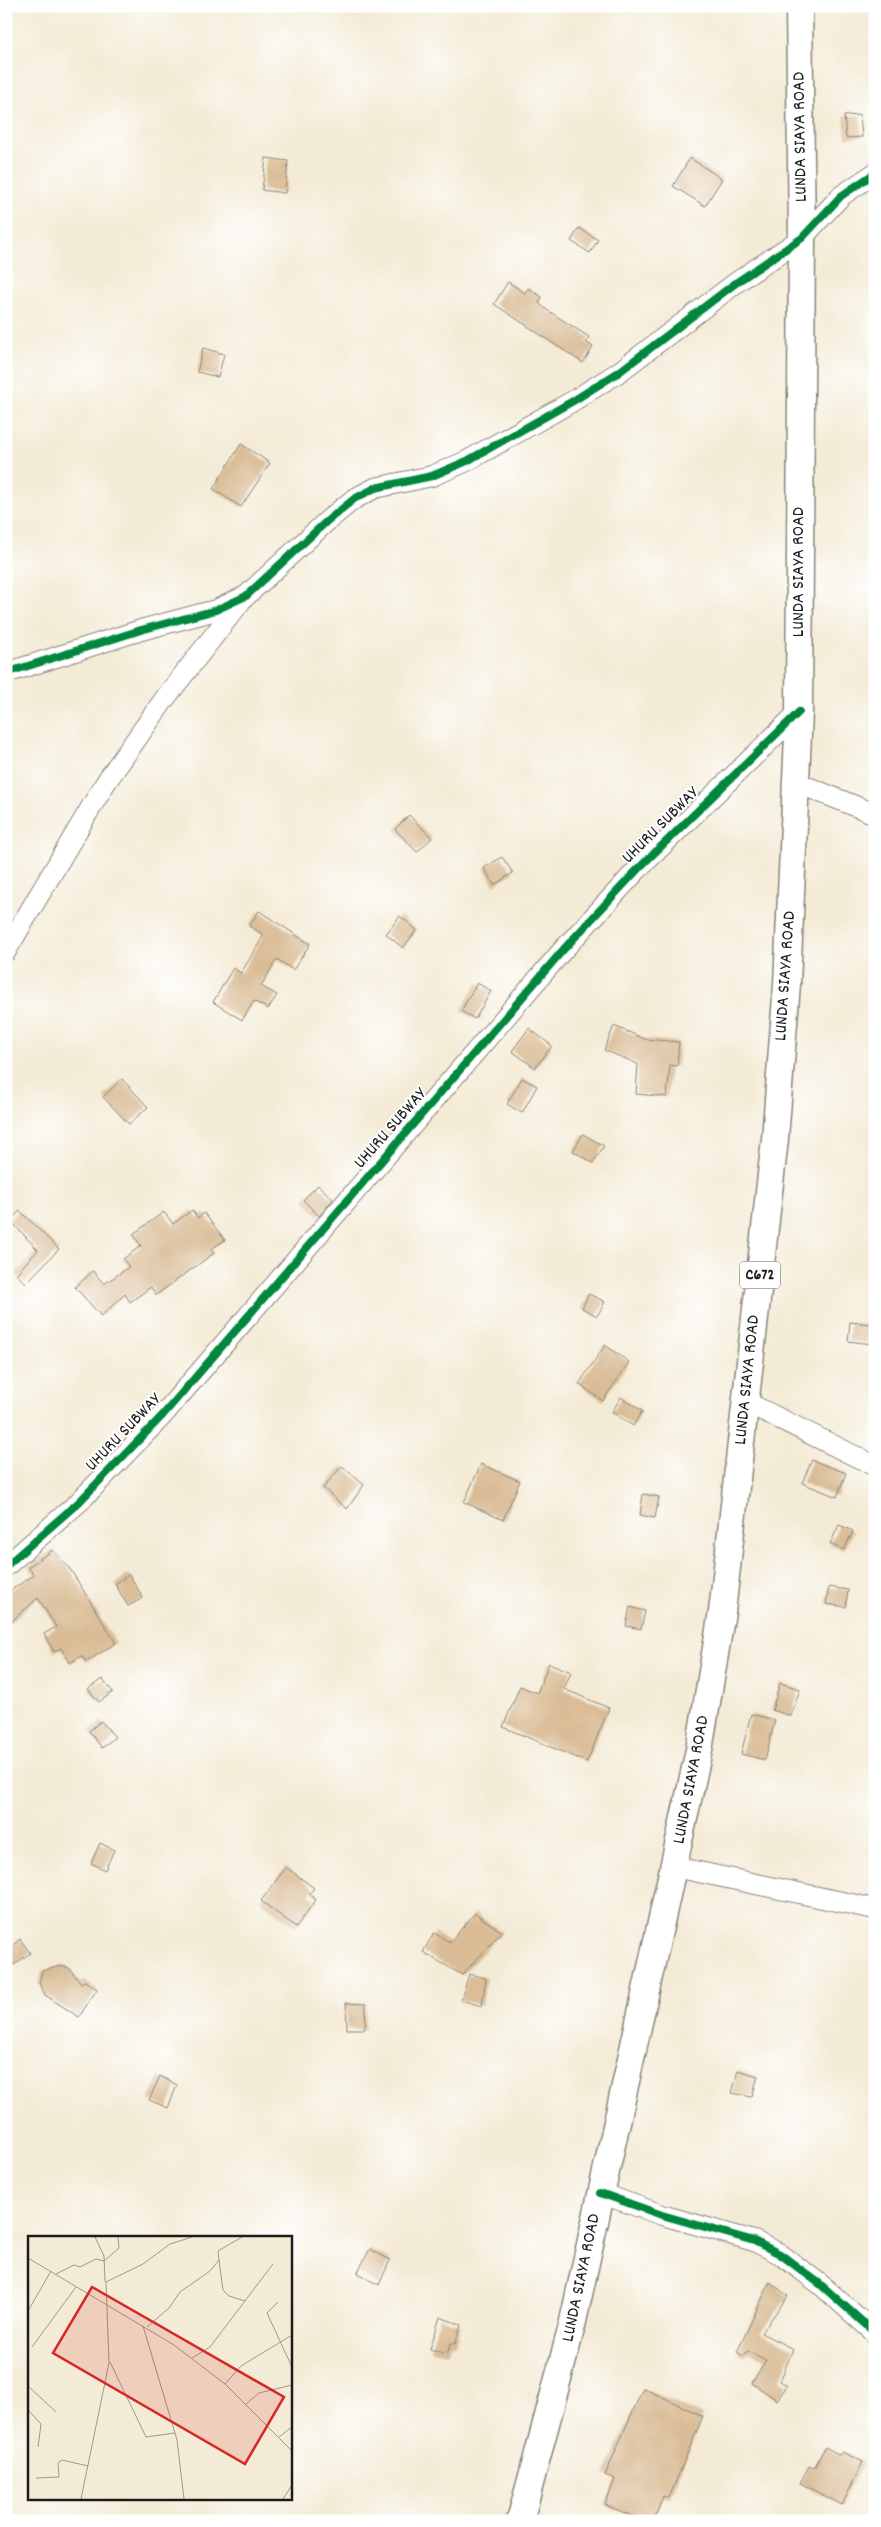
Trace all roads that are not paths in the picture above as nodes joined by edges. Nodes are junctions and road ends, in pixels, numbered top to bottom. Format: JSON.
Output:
{"nodes":[{"id":1,"x":799,"y":6,"type":"edge"},
{"id":2,"x":875,"y":173,"type":"edge"},
{"id":3,"x":802,"y":238,"type":"junction"},
{"id":4,"x":246,"y":596,"type":"junction"},
{"id":5,"x":6,"y":673,"type":"edge"},
{"id":6,"x":799,"y":712,"type":"junction"},
{"id":7,"x":795,"y":782,"type":"junction"},
{"id":8,"x":875,"y":814,"type":"edge"},
{"id":9,"x":6,"y":951,"type":"edge"},
{"id":10,"x":746,"y":1402,"type":"junction"},
{"id":11,"x":875,"y":1466,"type":"edge"},
{"id":12,"x":6,"y":1566,"type":"edge"},
{"id":13,"x":675,"y":1867,"type":"junction"},
{"id":14,"x":875,"y":1909,"type":"edge"},
{"id":15,"x":600,"y":2193,"type":"junction"},
{"id":16,"x":875,"y":2333,"type":"edge"},
{"id":17,"x":520,"y":2521,"type":"edge"}],
"edges":[{"from":1,"to":3,"type":"main road","name":"LUNDA SIAYA ROAD","number":"C672"},
{"from":2,"to":3,"type":"street"},
{"from":3,"to":4,"type":"street"},
{"from":3,"to":6,"type":"main road","name":"LUNDA SIAYA ROAD","number":"C672"},
{"from":4,"to":5,"type":"street"},
{"from":4,"to":9,"type":"street"},
{"from":6,"to":7,"type":"main road","name":"LUNDA SIAYA ROAD","number":"C672"},
{"from":6,"to":12,"type":"street","name":"UHURU SUBWAY"},
{"from":7,"to":8,"type":"street"},
{"from":7,"to":10,"type":"main road","name":"LUNDA SIAYA ROAD","number":"C672"},
{"from":10,"to":11,"type":"street"},
{"from":10,"to":13,"type":"main road","name":"LUNDA SIAYA ROAD","number":"C672"},
{"from":13,"to":14,"type":"street"},
{"from":13,"to":15,"type":"main road","name":"LUNDA SIAYA ROAD","number":"C672"},
{"from":15,"to":16,"type":"street"},
{"from":15,"to":17,"type":"main road","name":"LUNDA SIAYA ROAD","number":"C672"}]}
